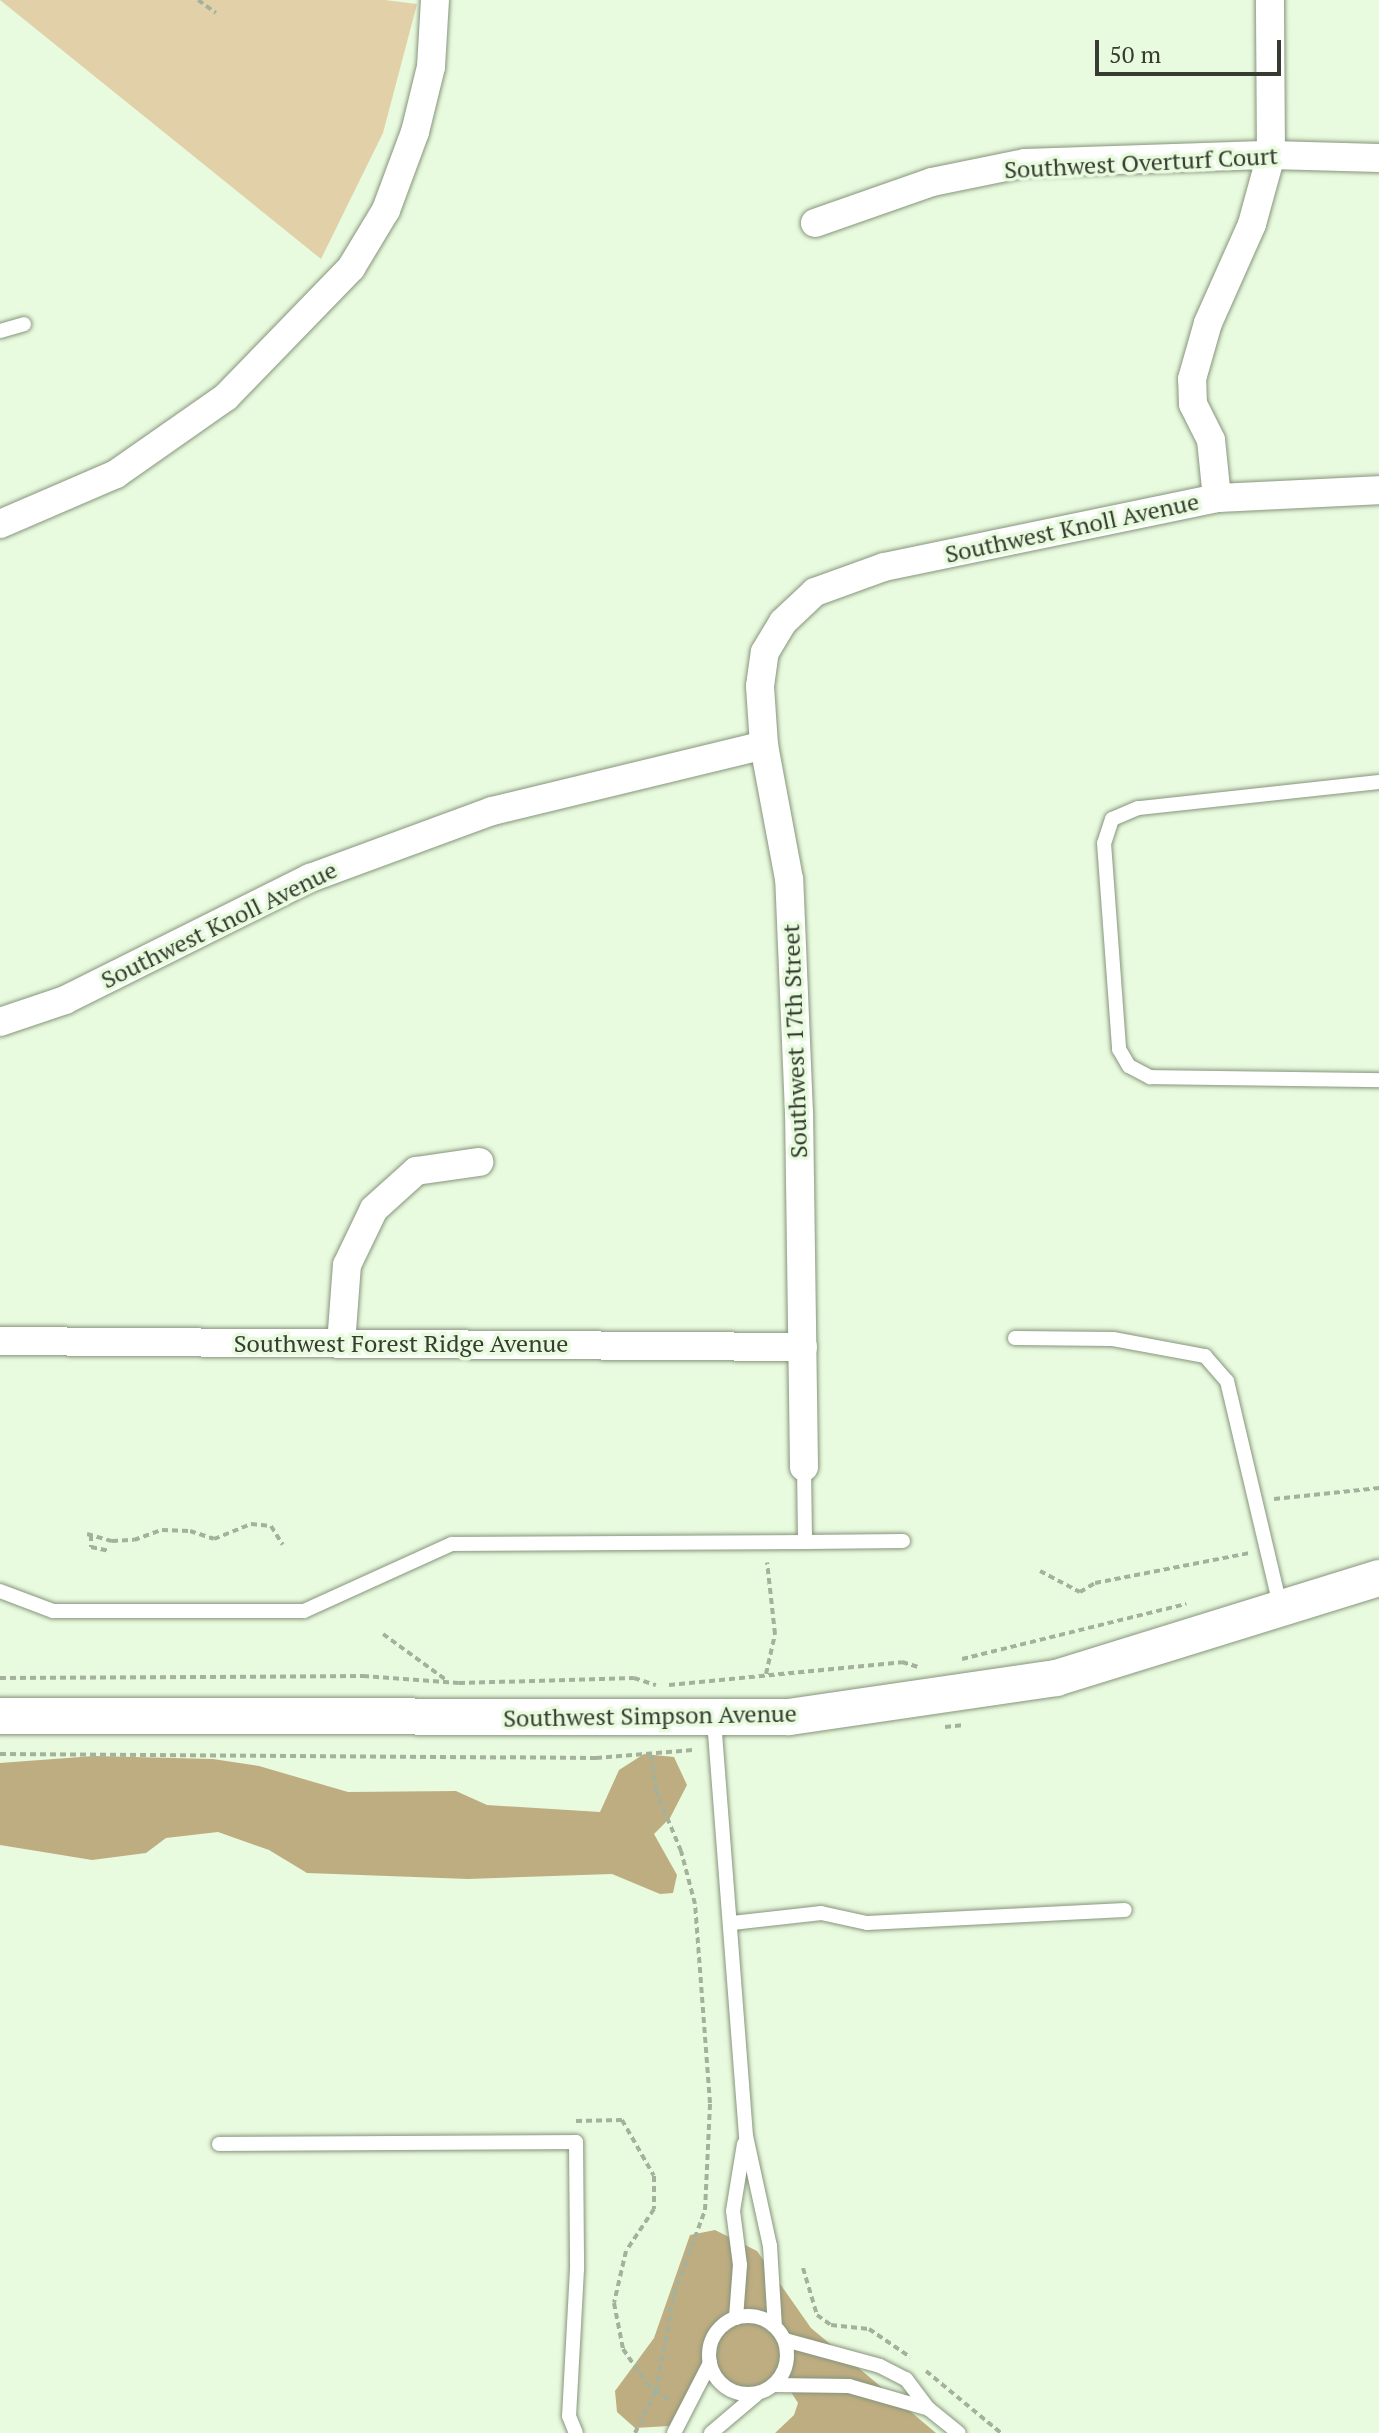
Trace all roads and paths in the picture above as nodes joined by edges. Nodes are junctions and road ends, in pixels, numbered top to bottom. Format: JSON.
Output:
{"nodes":[{"id":1,"x":198,"y":0,"type":"edge"},
{"id":2,"x":1270,"y":0,"type":"edge"},
{"id":3,"x":436,"y":3,"type":"edge"},
{"id":4,"x":216,"y":13,"type":"dead end"},
{"id":5,"x":1271,"y":155,"type":"junction"},
{"id":6,"x":1379,"y":158,"type":"edge"},
{"id":7,"x":815,"y":223,"type":"dead end"},
{"id":8,"x":24,"y":324,"type":"dead end"},
{"id":9,"x":0,"y":331,"type":"edge"},
{"id":10,"x":1379,"y":490,"type":"edge"},
{"id":11,"x":1217,"y":498,"type":"junction"},
{"id":12,"x":0,"y":524,"type":"edge"},
{"id":13,"x":783,"y":622,"type":"joint"},
{"id":14,"x":764,"y":745,"type":"junction"},
{"id":15,"x":1379,"y":782,"type":"edge"},
{"id":16,"x":0,"y":1022,"type":"edge"},
{"id":17,"x":1379,"y":1080,"type":"edge"},
{"id":18,"x":479,"y":1162,"type":"dead end"},
{"id":19,"x":1015,"y":1338,"type":"dead end"},
{"id":20,"x":0,"y":1341,"type":"edge"},
{"id":21,"x":341,"y":1344,"type":"junction"},
{"id":22,"x":803,"y":1347,"type":"junction"},
{"id":23,"x":804,"y":1467,"type":"joint"},
{"id":24,"x":1379,"y":1488,"type":"edge"},
{"id":25,"x":1256,"y":1502,"type":"junction"},
{"id":26,"x":769,"y":1541,"type":"junction"},
{"id":27,"x":903,"y":1541,"type":"dead end"},
{"id":28,"x":805,"y":1542,"type":"junction"},
{"id":29,"x":283,"y":1545,"type":"dead end"},
{"id":30,"x":1267,"y":1550,"type":"junction"},
{"id":31,"x":110,"y":1551,"type":"dead end"},
{"id":32,"x":1040,"y":1571,"type":"dead end"},
{"id":33,"x":1379,"y":1578,"type":"edge"},
{"id":34,"x":0,"y":1591,"type":"edge"},
{"id":35,"x":1193,"y":1602,"type":"dead end"},
{"id":36,"x":1281,"y":1609,"type":"junction"},
{"id":37,"x":383,"y":1634,"type":"dead end"},
{"id":38,"x":952,"y":1661,"type":"dead end"},
{"id":39,"x":922,"y":1669,"type":"dead end"},
{"id":40,"x":766,"y":1674,"type":"junction"},
{"id":41,"x":0,"y":1678,"type":"edge"},
{"id":42,"x":446,"y":1680,"type":"dead end"},
{"id":43,"x":0,"y":1716,"type":"edge"},
{"id":44,"x":714,"y":1720,"type":"junction"},
{"id":45,"x":651,"y":1752,"type":"dead end"},
{"id":46,"x":1125,"y":1910,"type":"dead end"},
{"id":47,"x":732,"y":1923,"type":"junction"},
{"id":48,"x":576,"y":2121,"type":"dead end"},
{"id":49,"x":746,"y":2136,"type":"junction"},
{"id":50,"x":219,"y":2144,"type":"dead end"},
{"id":51,"x":736,"y":2318,"type":"junction"},
{"id":52,"x":775,"y":2327,"type":"junction"},
{"id":53,"x":785,"y":2340,"type":"junction"},
{"id":54,"x":710,"y":2363,"type":"junction"},
{"id":55,"x":774,"y":2385,"type":"junction"},
{"id":56,"x":656,"y":2391,"type":"junction"},
{"id":57,"x":760,"y":2393,"type":"junction"},
{"id":58,"x":929,"y":2409,"type":"junction"},
{"id":59,"x":687,"y":2411,"type":"junction"},
{"id":60,"x":576,"y":2433,"type":"edge"},
{"id":61,"x":635,"y":2433,"type":"edge"},
{"id":62,"x":674,"y":2433,"type":"edge"},
{"id":63,"x":711,"y":2433,"type":"edge"},
{"id":64,"x":959,"y":2433,"type":"edge"}],
"edges":[{"from":1,"to":4,"type":"path"},
{"from":2,"to":5,"type":"street"},
{"from":3,"to":12,"type":"street"},
{"from":5,"to":6,"type":"street","name":"Southwest Overturf Court"},
{"from":5,"to":7,"type":"street","name":"Southwest Overturf Court"},
{"from":5,"to":11,"type":"street"},
{"from":8,"to":9,"type":"lane"},
{"from":10,"to":11,"type":"street","name":"Southwest Knoll Avenue"},
{"from":11,"to":13,"type":"street","name":"Southwest Knoll Avenue"},
{"from":13,"to":14,"type":"street","name":"Southwest 17th Street"},
{"from":14,"to":16,"type":"street","name":"Southwest Knoll Avenue"},
{"from":14,"to":22,"type":"street","name":"Southwest 17th Street"},
{"from":15,"to":17,"type":"lane"},
{"from":18,"to":21,"type":"street"},
{"from":19,"to":25,"type":"lane"},
{"from":20,"to":21,"type":"street","name":"Southwest Forest Ridge Avenue"},
{"from":21,"to":22,"type":"street","name":"Southwest Forest Ridge Avenue"},
{"from":22,"to":23,"type":"street","name":"Southwest 17th Street"},
{"from":23,"to":28,"type":"lane"},
{"from":24,"to":25,"type":"path"},
{"from":25,"to":30,"type":"lane"},
{"from":26,"to":28,"type":"lane"},
{"from":26,"to":34,"type":"lane"},
{"from":26,"to":40,"type":"path"},
{"from":27,"to":28,"type":"lane"},
{"from":29,"to":31,"type":"path"},
{"from":30,"to":32,"type":"path"},
{"from":30,"to":36,"type":"lane"},
{"from":33,"to":36,"type":"street","name":"Southwest Simpson Avenue"},
{"from":35,"to":38,"type":"path"},
{"from":36,"to":44,"type":"street","name":"Southwest Simpson Avenue"},
{"from":37,"to":42,"type":"path"},
{"from":39,"to":40,"type":"path"},
{"from":40,"to":41,"type":"path"},
{"from":43,"to":44,"type":"street","name":"Southwest Simpson Avenue"},
{"from":44,"to":47,"type":"lane"},
{"from":45,"to":56,"type":"path"},
{"from":46,"to":47,"type":"lane"},
{"from":47,"to":49,"type":"lane"},
{"from":48,"to":56,"type":"path"},
{"from":49,"to":51,"type":"lane"},
{"from":49,"to":52,"type":"lane"},
{"from":50,"to":60,"type":"lane"},
{"from":51,"to":52,"type":"lane"},
{"from":51,"to":54,"type":"lane"},
{"from":52,"to":53,"type":"lane"},
{"from":53,"to":55,"type":"lane"},
{"from":53,"to":58,"type":"lane"},
{"from":54,"to":57,"type":"lane"},
{"from":54,"to":59,"type":"lane"},
{"from":55,"to":57,"type":"lane"},
{"from":55,"to":58,"type":"lane"},
{"from":56,"to":59,"type":"path"},
{"from":56,"to":61,"type":"path"},
{"from":57,"to":63,"type":"lane"},
{"from":58,"to":64,"type":"lane"},
{"from":59,"to":62,"type":"lane"}]}
